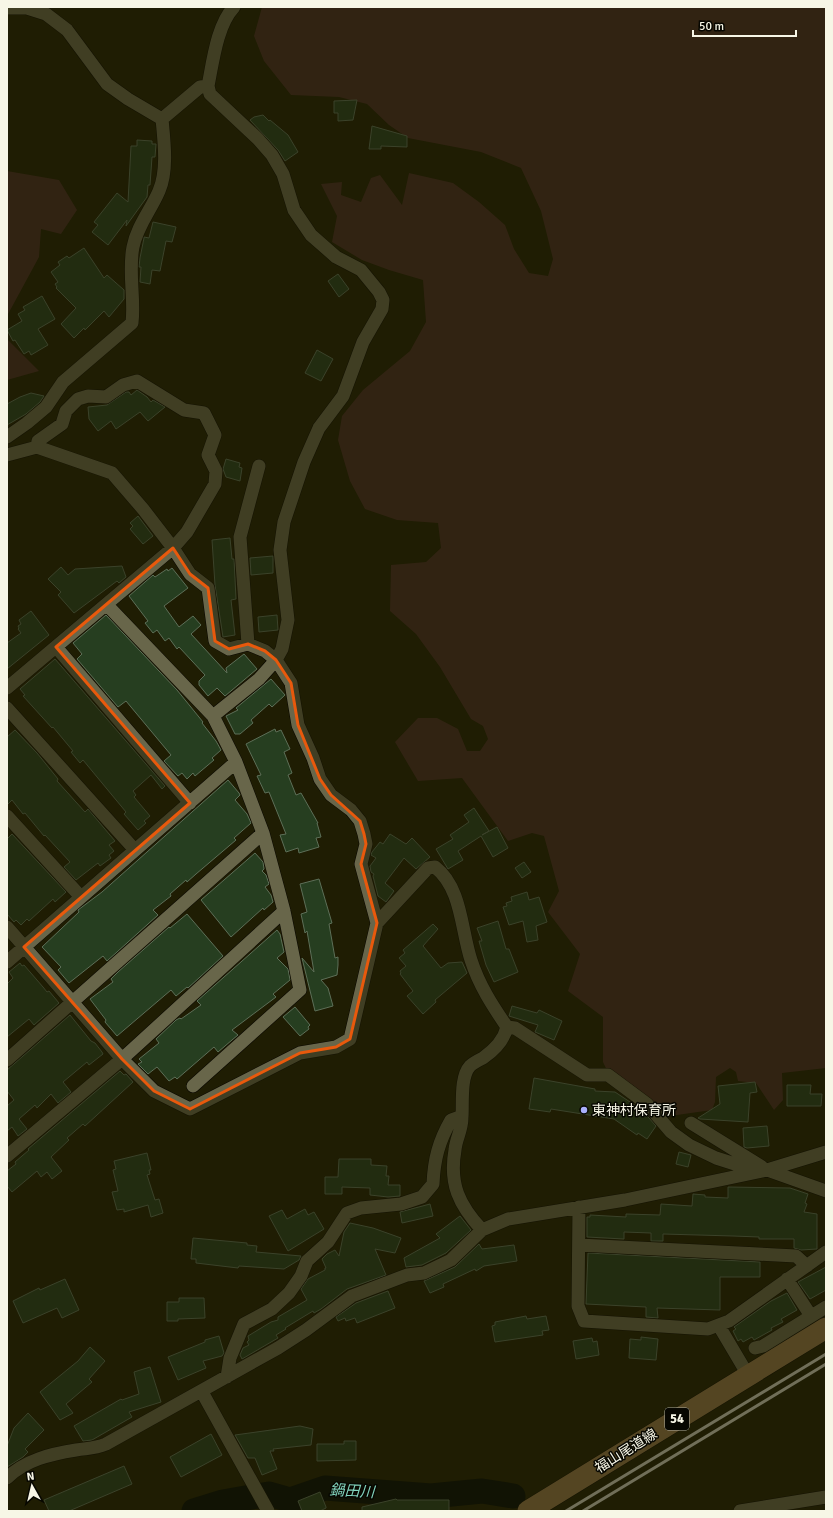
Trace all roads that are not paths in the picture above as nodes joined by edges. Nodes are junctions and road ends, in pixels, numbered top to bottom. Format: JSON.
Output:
{"nodes":[{"id":1,"x":234,"y":7,"type":"edge"},
{"id":2,"x":7,"y":8,"type":"edge"},
{"id":3,"x":208,"y":86,"type":"junction"},
{"id":4,"x":162,"y":119,"type":"junction"},
{"id":5,"x":7,"y":437,"type":"edge"},
{"id":6,"x":37,"y":447,"type":"junction"},
{"id":7,"x":7,"y":455,"type":"edge"},
{"id":8,"x":259,"y":466,"type":"dead end"},
{"id":9,"x":173,"y":548,"type":"junction"},
{"id":10,"x":107,"y":605,"type":"junction"},
{"id":11,"x":248,"y":644,"type":"junction"},
{"id":12,"x":56,"y":647,"type":"junction"},
{"id":13,"x":276,"y":660,"type":"junction"},
{"id":14,"x":7,"y":688,"type":"edge"},
{"id":15,"x":7,"y":708,"type":"edge"},
{"id":16,"x":213,"y":716,"type":"junction"},
{"id":17,"x":236,"y":762,"type":"junction"},
{"id":18,"x":190,"y":803,"type":"junction"},
{"id":19,"x":7,"y":816,"type":"edge"},
{"id":20,"x":263,"y":833,"type":"junction"},
{"id":21,"x":135,"y":850,"type":"junction"},
{"id":22,"x":81,"y":897,"type":"junction"},
{"id":23,"x":284,"y":911,"type":"junction"},
{"id":24,"x":376,"y":923,"type":"junction"},
{"id":25,"x":7,"y":927,"type":"edge"},
{"id":26,"x":24,"y":947,"type":"junction"},
{"id":27,"x":7,"y":962,"type":"edge"},
{"id":28,"x":72,"y":1002,"type":"junction"},
{"id":29,"x":506,"y":1027,"type":"junction"},
{"id":30,"x":7,"y":1060,"type":"edge"},
{"id":31,"x":122,"y":1060,"type":"junction"},
{"id":32,"x":193,"y":1086,"type":"dead end"},
{"id":33,"x":462,"y":1116,"type":"junction"},
{"id":34,"x":691,"y":1123,"type":"dead end"},
{"id":35,"x":826,"y":1152,"type":"edge"},
{"id":36,"x":7,"y":1156,"type":"edge"},
{"id":37,"x":767,"y":1170,"type":"junction"},
{"id":38,"x":826,"y":1191,"type":"edge"},
{"id":39,"x":579,"y":1207,"type":"junction"},
{"id":40,"x":482,"y":1230,"type":"junction"},
{"id":41,"x":578,"y":1245,"type":"junction"},
{"id":42,"x":826,"y":1252,"type":"edge"},
{"id":43,"x":807,"y":1266,"type":"junction"},
{"id":44,"x":787,"y":1279,"type":"junction"},
{"id":45,"x":826,"y":1307,"type":"edge"},
{"id":46,"x":819,"y":1322,"type":"edge"},
{"id":47,"x":719,"y":1326,"type":"junction"},
{"id":48,"x":755,"y":1348,"type":"dead end"},
{"id":49,"x":748,"y":1375,"type":"junction"},
{"id":50,"x":228,"y":1377,"type":"junction"},
{"id":51,"x":202,"y":1392,"type":"junction"},
{"id":52,"x":7,"y":1478,"type":"edge"},
{"id":53,"x":826,"y":1497,"type":"edge"},
{"id":54,"x":268,"y":1511,"type":"edge"},
{"id":55,"x":528,"y":1511,"type":"edge"},
{"id":56,"x":740,"y":1511,"type":"edge"}],
"edges":[{"from":1,"to":3,"type":"street"},
{"from":2,"to":4,"type":"street"},
{"from":3,"to":4,"type":"street"},
{"from":3,"to":13,"type":"street"},
{"from":4,"to":5,"type":"street"},
{"from":6,"to":7,"type":"street"},
{"from":6,"to":9,"type":"street"},
{"from":6,"to":9,"type":"street"},
{"from":8,"to":11,"type":"street"},
{"from":9,"to":10,"type":"street"},
{"from":9,"to":11,"type":"street"},
{"from":10,"to":12,"type":"street"},
{"from":10,"to":16,"type":"street"},
{"from":11,"to":13,"type":"street"},
{"from":12,"to":14,"type":"street"},
{"from":12,"to":18,"type":"street"},
{"from":13,"to":16,"type":"street"},
{"from":13,"to":24,"type":"street"},
{"from":15,"to":21,"type":"street"},
{"from":16,"to":17,"type":"street"},
{"from":17,"to":18,"type":"street"},
{"from":17,"to":20,"type":"street"},
{"from":18,"to":21,"type":"street"},
{"from":19,"to":22,"type":"street"},
{"from":20,"to":23,"type":"street"},
{"from":20,"to":28,"type":"street"},
{"from":21,"to":22,"type":"street"},
{"from":22,"to":26,"type":"street"},
{"from":23,"to":31,"type":"street"},
{"from":23,"to":32,"type":"street"},
{"from":24,"to":29,"type":"street"},
{"from":24,"to":31,"type":"street"},
{"from":25,"to":26,"type":"street"},
{"from":26,"to":27,"type":"street"},
{"from":26,"to":28,"type":"street"},
{"from":28,"to":30,"type":"street"},
{"from":28,"to":31,"type":"street"},
{"from":29,"to":33,"type":"street"},
{"from":29,"to":37,"type":"street"},
{"from":31,"to":36,"type":"street"},
{"from":33,"to":40,"type":"street"},
{"from":33,"to":50,"type":"street"},
{"from":34,"to":37,"type":"street"},
{"from":35,"to":37,"type":"street"},
{"from":37,"to":38,"type":"street"},
{"from":37,"to":39,"type":"street"},
{"from":39,"to":40,"type":"street"},
{"from":39,"to":41,"type":"street"},
{"from":40,"to":50,"type":"street"},
{"from":41,"to":43,"type":"street"},
{"from":41,"to":47,"type":"street"},
{"from":42,"to":43,"type":"street"},
{"from":43,"to":44,"type":"street"},
{"from":44,"to":46,"type":"street"},
{"from":44,"to":47,"type":"street"},
{"from":45,"to":46,"type":"street"},
{"from":46,"to":48,"type":"street"},
{"from":46,"to":49,"type":"main road","name":"福山尾道線","number":"54"},
{"from":47,"to":49,"type":"street"},
{"from":49,"to":55,"type":"main road","name":"福山尾道線","number":"54"},
{"from":50,"to":51,"type":"street"},
{"from":51,"to":52,"type":"street"},
{"from":51,"to":54,"type":"street"},
{"from":53,"to":56,"type":"street"}]}
